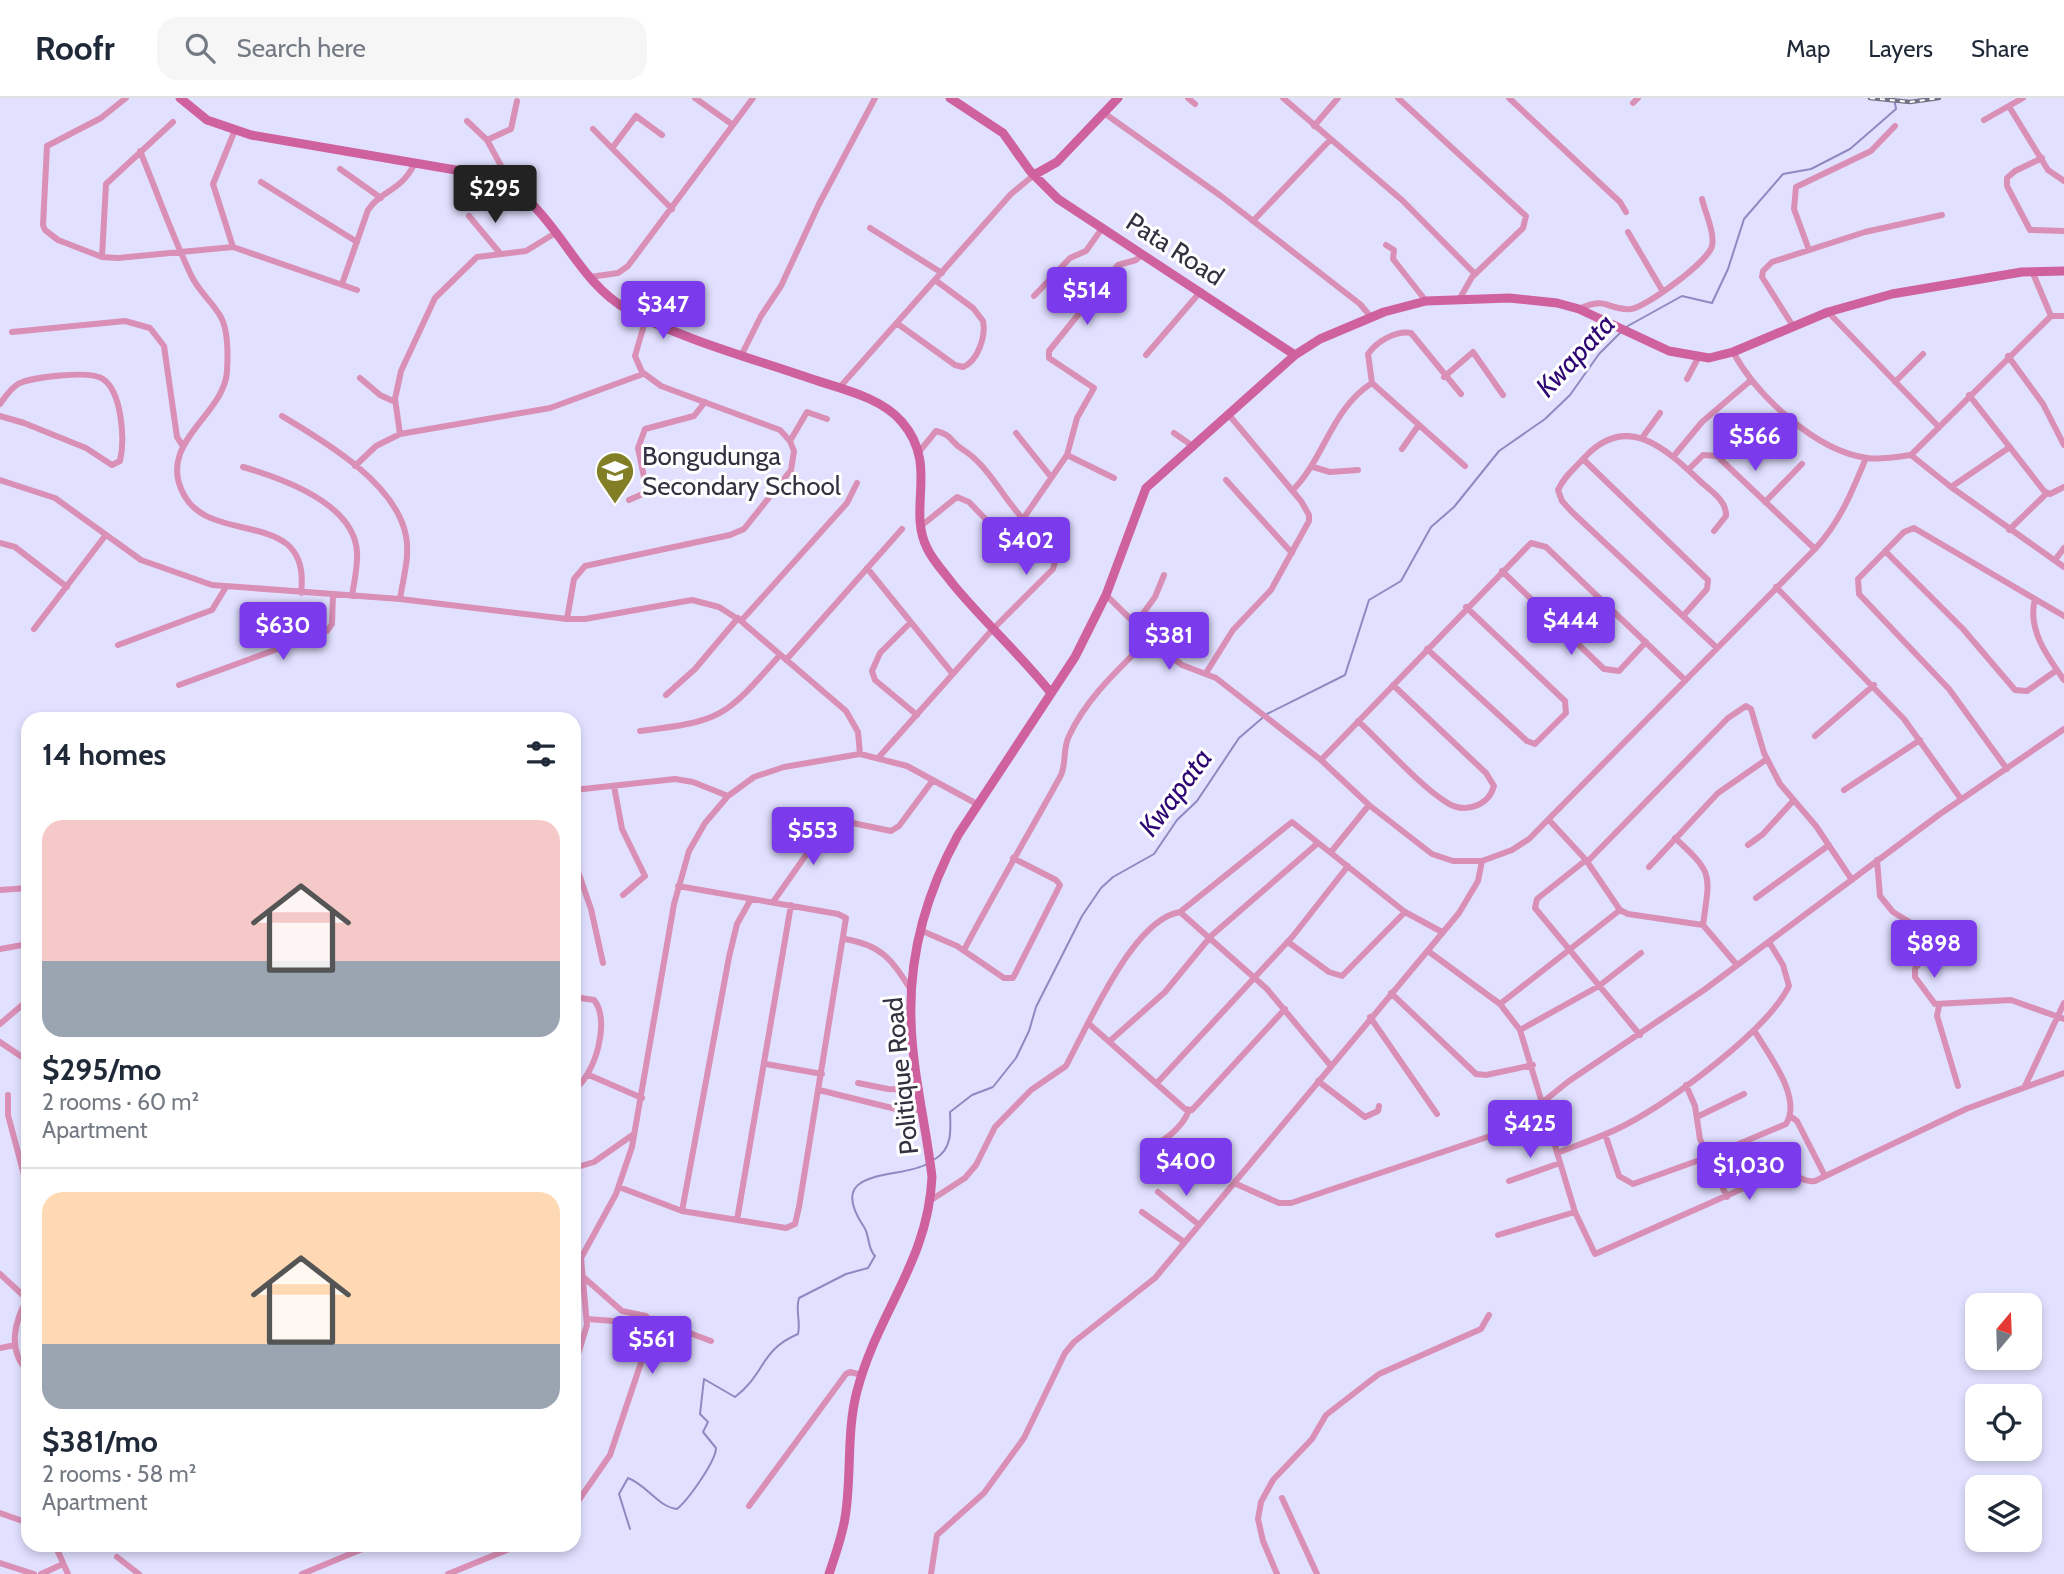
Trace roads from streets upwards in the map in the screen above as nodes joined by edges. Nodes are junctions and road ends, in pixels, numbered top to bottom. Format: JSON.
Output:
{"nodes":[{"id":1,"x":126,"y":98,"type":"edge"},
{"id":2,"x":180,"y":98,"type":"edge"},
{"id":3,"x":695,"y":98,"type":"edge"},
{"id":4,"x":753,"y":98,"type":"edge"},
{"id":5,"x":875,"y":98,"type":"edge"},
{"id":6,"x":1118,"y":98,"type":"edge"},
{"id":7,"x":1188,"y":98,"type":"edge"},
{"id":8,"x":1283,"y":98,"type":"edge"},
{"id":9,"x":1338,"y":98,"type":"edge"},
{"id":10,"x":1398,"y":98,"type":"edge"},
{"id":11,"x":1509,"y":98,"type":"edge"},
{"id":12,"x":2023,"y":98,"type":"edge"},
{"id":13,"x":955,"y":99,"type":"edge"},
{"id":14,"x":517,"y":101,"type":"dead end"},
{"id":15,"x":1195,"y":104,"type":"dead end"},
{"id":16,"x":2010,"y":108,"type":"junction"},
{"id":17,"x":1104,"y":113,"type":"junction"},
{"id":18,"x":1984,"y":120,"type":"dead end"},
{"id":19,"x":467,"y":121,"type":"dead end"},
{"id":20,"x":173,"y":122,"type":"dead end"},
{"id":21,"x":733,"y":125,"type":"junction"},
{"id":22,"x":1314,"y":126,"type":"junction"},
{"id":23,"x":1895,"y":126,"type":"dead end"},
{"id":24,"x":235,"y":130,"type":"junction"},
{"id":25,"x":593,"y":130,"type":"dead end"},
{"id":26,"x":662,"y":135,"type":"dead end"},
{"id":27,"x":487,"y":140,"type":"junction"},
{"id":28,"x":1330,"y":140,"type":"junction"},
{"id":29,"x":613,"y":147,"type":"junction"},
{"id":30,"x":140,"y":151,"type":"junction"},
{"id":31,"x":2042,"y":158,"type":"junction"},
{"id":32,"x":415,"y":163,"type":"junction"},
{"id":33,"x":340,"y":169,"type":"dead end"},
{"id":34,"x":1034,"y":175,"type":"junction"},
{"id":35,"x":2064,"y":181,"type":"edge"},
{"id":36,"x":261,"y":182,"type":"dead end"},
{"id":37,"x":512,"y":186,"type":"junction"},
{"id":38,"x":381,"y":198,"type":"junction"},
{"id":39,"x":1702,"y":198,"type":"dead end"},
{"id":40,"x":671,"y":209,"type":"junction"},
{"id":41,"x":1626,"y":212,"type":"dead end"},
{"id":42,"x":1942,"y":215,"type":"dead end"},
{"id":43,"x":469,"y":216,"type":"dead end"},
{"id":44,"x":1253,"y":220,"type":"junction"},
{"id":45,"x":1103,"y":227,"type":"junction"},
{"id":46,"x":870,"y":228,"type":"dead end"},
{"id":47,"x":557,"y":232,"type":"junction"},
{"id":48,"x":1628,"y":232,"type":"dead end"},
{"id":49,"x":2064,"y":232,"type":"edge"},
{"id":50,"x":357,"y":242,"type":"junction"},
{"id":51,"x":1387,"y":245,"type":"dead end"},
{"id":52,"x":233,"y":247,"type":"junction"},
{"id":53,"x":1809,"y":250,"type":"junction"},
{"id":54,"x":499,"y":252,"type":"junction"},
{"id":55,"x":182,"y":253,"type":"junction"},
{"id":56,"x":1144,"y":253,"type":"junction"},
{"id":57,"x":103,"y":257,"type":"junction"},
{"id":58,"x":2032,"y":271,"type":"junction"},
{"id":59,"x":2064,"y":271,"type":"edge"},
{"id":60,"x":942,"y":273,"type":"junction"},
{"id":61,"x":1475,"y":274,"type":"junction"},
{"id":62,"x":590,"y":277,"type":"junction"},
{"id":63,"x":935,"y":280,"type":"junction"},
{"id":64,"x":342,"y":284,"type":"junction"},
{"id":65,"x":357,"y":290,"type":"dead end"},
{"id":66,"x":1662,"y":290,"type":"junction"},
{"id":67,"x":1201,"y":291,"type":"junction"},
{"id":68,"x":1034,"y":296,"type":"dead end"},
{"id":69,"x":1460,"y":298,"type":"junction"},
{"id":70,"x":1426,"y":301,"type":"junction"},
{"id":71,"x":1579,"y":309,"type":"junction"},
{"id":72,"x":1828,"y":312,"type":"junction"},
{"id":73,"x":2051,"y":316,"type":"junction"},
{"id":74,"x":2064,"y":316,"type":"edge"},
{"id":75,"x":1371,"y":317,"type":"junction"},
{"id":76,"x":646,"y":318,"type":"junction"},
{"id":77,"x":898,"y":324,"type":"junction"},
{"id":78,"x":1793,"y":326,"type":"junction"},
{"id":79,"x":12,"y":332,"type":"dead end"},
{"id":80,"x":1733,"y":352,"type":"junction"},
{"id":81,"x":742,"y":354,"type":"junction"},
{"id":82,"x":1923,"y":354,"type":"dead end"},
{"id":83,"x":1146,"y":355,"type":"dead end"},
{"id":84,"x":1295,"y":355,"type":"junction"},
{"id":85,"x":2008,"y":356,"type":"junction"},
{"id":86,"x":1698,"y":358,"type":"junction"},
{"id":87,"x":643,"y":374,"type":"junction"},
{"id":88,"x":1444,"y":377,"type":"junction"},
{"id":89,"x":360,"y":378,"type":"dead end"},
{"id":90,"x":1687,"y":379,"type":"dead end"},
{"id":91,"x":1750,"y":381,"type":"junction"},
{"id":92,"x":1895,"y":382,"type":"junction"},
{"id":93,"x":1372,"y":383,"type":"junction"},
{"id":94,"x":839,"y":388,"type":"junction"},
{"id":95,"x":1461,"y":394,"type":"dead end"},
{"id":96,"x":1503,"y":395,"type":"dead end"},
{"id":97,"x":1969,"y":395,"type":"junction"},
{"id":98,"x":395,"y":402,"type":"junction"},
{"id":99,"x":705,"y":402,"type":"junction"},
{"id":100,"x":0,"y":404,"type":"edge"},
{"id":101,"x":1660,"y":413,"type":"dead end"},
{"id":102,"x":1229,"y":415,"type":"junction"},
{"id":103,"x":0,"y":416,"type":"edge"},
{"id":104,"x":282,"y":416,"type":"dead end"},
{"id":105,"x":827,"y":419,"type":"dead end"},
{"id":106,"x":1937,"y":425,"type":"junction"},
{"id":107,"x":1418,"y":426,"type":"junction"},
{"id":108,"x":1017,"y":433,"type":"dead end"},
{"id":109,"x":1174,"y":433,"type":"dead end"},
{"id":110,"x":400,"y":434,"type":"junction"},
{"id":111,"x":1642,"y":438,"type":"junction"},
{"id":112,"x":790,"y":441,"type":"junction"},
{"id":113,"x":2064,"y":445,"type":"edge"},
{"id":114,"x":183,"y":446,"type":"junction"},
{"id":115,"x":1194,"y":447,"type":"junction"},
{"id":116,"x":2010,"y":447,"type":"junction"},
{"id":117,"x":1402,"y":449,"type":"dead end"},
{"id":118,"x":919,"y":453,"type":"junction"},
{"id":119,"x":1067,"y":455,"type":"junction"},
{"id":120,"x":1911,"y":455,"type":"junction"},
{"id":121,"x":1672,"y":457,"type":"junction"},
{"id":122,"x":1866,"y":458,"type":"junction"},
{"id":123,"x":1583,"y":459,"type":"junction"},
{"id":124,"x":1802,"y":464,"type":"dead end"},
{"id":125,"x":355,"y":466,"type":"junction"},
{"id":126,"x":1465,"y":466,"type":"dead end"},
{"id":127,"x":243,"y":467,"type":"dead end"},
{"id":128,"x":1313,"y":467,"type":"junction"},
{"id":129,"x":1359,"y":470,"type":"dead end"},
{"id":130,"x":1688,"y":470,"type":"junction"},
{"id":131,"x":1051,"y":477,"type":"junction"},
{"id":132,"x":1114,"y":478,"type":"dead end"},
{"id":133,"x":0,"y":480,"type":"edge"},
{"id":134,"x":1226,"y":480,"type":"dead end"},
{"id":135,"x":857,"y":483,"type":"dead end"},
{"id":136,"x":1951,"y":487,"type":"junction"},
{"id":137,"x":2064,"y":487,"type":"edge"},
{"id":138,"x":1292,"y":491,"type":"junction"},
{"id":139,"x":2047,"y":493,"type":"junction"},
{"id":140,"x":629,"y":500,"type":"dead end"},
{"id":141,"x":1765,"y":502,"type":"junction"},
{"id":142,"x":1023,"y":519,"type":"junction"},
{"id":143,"x":921,"y":526,"type":"junction"},
{"id":144,"x":902,"y":529,"type":"dead end"},
{"id":145,"x":2009,"y":530,"type":"junction"},
{"id":146,"x":1714,"y":531,"type":"dead end"},
{"id":147,"x":105,"y":536,"type":"junction"},
{"id":148,"x":0,"y":542,"type":"edge"},
{"id":149,"x":2064,"y":548,"type":"edge"},
{"id":150,"x":1815,"y":549,"type":"junction"},
{"id":151,"x":1885,"y":551,"type":"junction"},
{"id":152,"x":1292,"y":553,"type":"junction"},
{"id":153,"x":2055,"y":560,"type":"junction"},
{"id":154,"x":2064,"y":567,"type":"edge"},
{"id":155,"x":867,"y":568,"type":"junction"},
{"id":156,"x":1502,"y":571,"type":"junction"},
{"id":157,"x":1164,"y":575,"type":"dead end"},
{"id":158,"x":67,"y":587,"type":"junction"},
{"id":159,"x":226,"y":587,"type":"junction"},
{"id":160,"x":1776,"y":587,"type":"junction"},
{"id":161,"x":301,"y":593,"type":"junction"},
{"id":162,"x":333,"y":595,"type":"junction"},
{"id":163,"x":352,"y":596,"type":"junction"},
{"id":164,"x":1106,"y":596,"type":"junction"},
{"id":165,"x":400,"y":599,"type":"junction"},
{"id":166,"x":2035,"y":599,"type":"junction"},
{"id":167,"x":1466,"y":607,"type":"junction"},
{"id":168,"x":1684,"y":615,"type":"junction"},
{"id":169,"x":2064,"y":616,"type":"edge"},
{"id":170,"x":567,"y":619,"type":"junction"},
{"id":171,"x":739,"y":619,"type":"junction"},
{"id":172,"x":911,"y":622,"type":"junction"},
{"id":173,"x":1136,"y":623,"type":"junction"},
{"id":174,"x":34,"y":629,"type":"dead end"},
{"id":175,"x":992,"y":630,"type":"junction"},
{"id":176,"x":1150,"y":638,"type":"junction"},
{"id":177,"x":1646,"y":642,"type":"junction"},
{"id":178,"x":118,"y":645,"type":"dead end"},
{"id":179,"x":1717,"y":648,"type":"junction"},
{"id":180,"x":1427,"y":649,"type":"junction"},
{"id":181,"x":783,"y":658,"type":"junction"},
{"id":182,"x":2057,"y":670,"type":"junction"},
{"id":183,"x":952,"y":673,"type":"junction"},
{"id":184,"x":1206,"y":673,"type":"junction"},
{"id":185,"x":1685,"y":680,"type":"junction"},
{"id":186,"x":2064,"y":680,"type":"edge"},
{"id":187,"x":179,"y":685,"type":"dead end"},
{"id":188,"x":1393,"y":685,"type":"junction"},
{"id":189,"x":1874,"y":685,"type":"junction"},
{"id":190,"x":1051,"y":693,"type":"junction"},
{"id":191,"x":666,"y":695,"type":"dead end"},
{"id":192,"x":917,"y":715,"type":"junction"},
{"id":193,"x":1358,"y":721,"type":"junction"},
{"id":194,"x":2064,"y":729,"type":"edge"},
{"id":195,"x":640,"y":731,"type":"dead end"},
{"id":196,"x":1815,"y":736,"type":"dead end"},
{"id":197,"x":1920,"y":740,"type":"junction"},
{"id":198,"x":860,"y":754,"type":"junction"},
{"id":199,"x":879,"y":757,"type":"junction"},
{"id":200,"x":1767,"y":759,"type":"junction"},
{"id":201,"x":1321,"y":760,"type":"junction"},
{"id":202,"x":2007,"y":769,"type":"junction"},
{"id":203,"x":933,"y":780,"type":"junction"},
{"id":204,"x":614,"y":786,"type":"junction"},
{"id":205,"x":581,"y":789,"type":"edge"},
{"id":206,"x":1844,"y":790,"type":"dead end"},
{"id":207,"x":729,"y":796,"type":"junction"},
{"id":208,"x":1961,"y":799,"type":"junction"},
{"id":209,"x":1793,"y":801,"type":"junction"},
{"id":210,"x":977,"y":804,"type":"junction"},
{"id":211,"x":1369,"y":805,"type":"junction"},
{"id":212,"x":832,"y":818,"type":"junction"},
{"id":213,"x":1549,"y":820,"type":"junction"},
{"id":214,"x":785,"y":821,"type":"dead end"},
{"id":215,"x":1675,"y":838,"type":"junction"},
{"id":216,"x":1318,"y":843,"type":"junction"},
{"id":217,"x":1748,"y":845,"type":"dead end"},
{"id":218,"x":1829,"y":845,"type":"junction"},
{"id":219,"x":1331,"y":852,"type":"junction"},
{"id":220,"x":1013,"y":858,"type":"junction"},
{"id":221,"x":1877,"y":860,"type":"junction"},
{"id":222,"x":1482,"y":861,"type":"junction"},
{"id":223,"x":1587,"y":861,"type":"junction"},
{"id":224,"x":1348,"y":866,"type":"junction"},
{"id":225,"x":1649,"y":867,"type":"dead end"},
{"id":226,"x":581,"y":880,"type":"edge"},
{"id":227,"x":1852,"y":880,"type":"junction"},
{"id":228,"x":678,"y":886,"type":"junction"},
{"id":229,"x":21,"y":888,"type":"edge"},
{"id":230,"x":0,"y":890,"type":"edge"},
{"id":231,"x":624,"y":895,"type":"dead end"},
{"id":232,"x":751,"y":898,"type":"junction"},
{"id":233,"x":1756,"y":898,"type":"dead end"},
{"id":234,"x":773,"y":902,"type":"junction"},
{"id":235,"x":791,"y":905,"type":"junction"},
{"id":236,"x":1620,"y":910,"type":"junction"},
{"id":237,"x":1180,"y":912,"type":"junction"},
{"id":238,"x":1405,"y":912,"type":"junction"},
{"id":239,"x":1703,"y":925,"type":"junction"},
{"id":240,"x":920,"y":930,"type":"junction"},
{"id":241,"x":1442,"y":932,"type":"junction"},
{"id":242,"x":1211,"y":936,"type":"junction"},
{"id":243,"x":845,"y":939,"type":"junction"},
{"id":244,"x":1288,"y":942,"type":"junction"},
{"id":245,"x":1769,"y":942,"type":"junction"},
{"id":246,"x":21,"y":945,"type":"edge"},
{"id":247,"x":0,"y":949,"type":"edge"},
{"id":248,"x":964,"y":950,"type":"junction"},
{"id":249,"x":1568,"y":950,"type":"junction"},
{"id":250,"x":1428,"y":951,"type":"junction"},
{"id":251,"x":1641,"y":953,"type":"dead end"},
{"id":252,"x":603,"y":963,"type":"dead end"},
{"id":253,"x":1737,"y":965,"type":"junction"},
{"id":254,"x":1255,"y":977,"type":"junction"},
{"id":255,"x":1599,"y":986,"type":"junction"},
{"id":256,"x":912,"y":991,"type":"junction"},
{"id":257,"x":1391,"y":993,"type":"junction"},
{"id":258,"x":581,"y":997,"type":"edge"},
{"id":259,"x":2064,"y":1003,"type":"edge"},
{"id":260,"x":1500,"y":1004,"type":"junction"},
{"id":261,"x":21,"y":1006,"type":"edge"},
{"id":262,"x":1939,"y":1006,"type":"junction"},
{"id":263,"x":1285,"y":1009,"type":"junction"},
{"id":264,"x":1370,"y":1017,"type":"junction"},
{"id":265,"x":2056,"y":1017,"type":"junction"},
{"id":266,"x":2064,"y":1019,"type":"edge"},
{"id":267,"x":1088,"y":1023,"type":"junction"},
{"id":268,"x":0,"y":1024,"type":"edge"},
{"id":269,"x":1520,"y":1030,"type":"junction"},
{"id":270,"x":1754,"y":1030,"type":"junction"},
{"id":271,"x":1640,"y":1035,"type":"junction"},
{"id":272,"x":1111,"y":1040,"type":"junction"},
{"id":273,"x":0,"y":1042,"type":"edge"},
{"id":274,"x":21,"y":1056,"type":"edge"},
{"id":275,"x":766,"y":1064,"type":"junction"},
{"id":276,"x":1533,"y":1065,"type":"junction"},
{"id":277,"x":1331,"y":1066,"type":"junction"},
{"id":278,"x":2064,"y":1073,"type":"edge"},
{"id":279,"x":822,"y":1074,"type":"junction"},
{"id":280,"x":589,"y":1075,"type":"junction"},
{"id":281,"x":1318,"y":1081,"type":"junction"},
{"id":282,"x":581,"y":1082,"type":"edge"},
{"id":283,"x":858,"y":1083,"type":"dead end"},
{"id":284,"x":1157,"y":1083,"type":"junction"},
{"id":285,"x":1686,"y":1085,"type":"junction"},
{"id":286,"x":1958,"y":1086,"type":"dead end"},
{"id":287,"x":2025,"y":1086,"type":"junction"},
{"id":288,"x":819,"y":1090,"type":"junction"},
{"id":289,"x":920,"y":1090,"type":"junction"},
{"id":290,"x":1744,"y":1094,"type":"dead end"},
{"id":291,"x":8,"y":1095,"type":"dead end"},
{"id":292,"x":642,"y":1098,"type":"junction"},
{"id":293,"x":1542,"y":1101,"type":"junction"},
{"id":294,"x":1379,"y":1106,"type":"dead end"},
{"id":295,"x":923,"y":1109,"type":"junction"},
{"id":296,"x":1189,"y":1110,"type":"junction"},
{"id":297,"x":1437,"y":1114,"type":"dead end"},
{"id":298,"x":1790,"y":1116,"type":"junction"},
{"id":299,"x":1697,"y":1117,"type":"junction"},
{"id":300,"x":1605,"y":1133,"type":"junction"},
{"id":301,"x":634,"y":1134,"type":"junction"},
{"id":302,"x":1144,"y":1152,"type":"dead end"},
{"id":303,"x":1557,"y":1153,"type":"junction"},
{"id":304,"x":1708,"y":1157,"type":"junction"},
{"id":305,"x":1560,"y":1163,"type":"junction"},
{"id":306,"x":21,"y":1164,"type":"edge"},
{"id":307,"x":581,"y":1166,"type":"edge"},
{"id":308,"x":1825,"y":1176,"type":"junction"},
{"id":309,"x":1509,"y":1181,"type":"dead end"},
{"id":310,"x":1234,"y":1183,"type":"junction"},
{"id":311,"x":620,"y":1187,"type":"junction"},
{"id":312,"x":1158,"y":1192,"type":"dead end"},
{"id":313,"x":1727,"y":1197,"type":"junction"},
{"id":314,"x":931,"y":1200,"type":"junction"},
{"id":315,"x":682,"y":1211,"type":"junction"},
{"id":316,"x":1142,"y":1212,"type":"dead end"},
{"id":317,"x":1575,"y":1212,"type":"junction"},
{"id":318,"x":737,"y":1220,"type":"junction"},
{"id":319,"x":1198,"y":1224,"type":"junction"},
{"id":320,"x":1498,"y":1235,"type":"dead end"},
{"id":321,"x":1184,"y":1242,"type":"junction"},
{"id":322,"x":581,"y":1266,"type":"edge"},
{"id":323,"x":0,"y":1274,"type":"edge"},
{"id":324,"x":581,"y":1275,"type":"edge"},
{"id":325,"x":581,"y":1280,"type":"edge"},
{"id":326,"x":21,"y":1293,"type":"edge"},
{"id":327,"x":21,"y":1315,"type":"edge"},
{"id":328,"x":1489,"y":1315,"type":"dead end"},
{"id":329,"x":587,"y":1319,"type":"junction"},
{"id":330,"x":654,"y":1324,"type":"junction"},
{"id":331,"x":581,"y":1341,"type":"edge"},
{"id":332,"x":711,"y":1342,"type":"dead end"},
{"id":333,"x":15,"y":1345,"type":"junction"},
{"id":334,"x":0,"y":1348,"type":"edge"},
{"id":335,"x":21,"y":1363,"type":"edge"},
{"id":336,"x":862,"y":1375,"type":"junction"},
{"id":337,"x":581,"y":1498,"type":"edge"},
{"id":338,"x":1282,"y":1498,"type":"dead end"},
{"id":339,"x":749,"y":1506,"type":"dead end"},
{"id":340,"x":0,"y":1513,"type":"edge"},
{"id":341,"x":21,"y":1520,"type":"edge"},
{"id":342,"x":58,"y":1552,"type":"edge"},
{"id":343,"x":355,"y":1552,"type":"edge"},
{"id":344,"x":502,"y":1552,"type":"edge"},
{"id":345,"x":117,"y":1557,"type":"dead end"},
{"id":346,"x":0,"y":1563,"type":"edge"},
{"id":347,"x":63,"y":1564,"type":"junction"},
{"id":348,"x":34,"y":1574,"type":"edge"},
{"id":349,"x":41,"y":1574,"type":"edge"},
{"id":350,"x":68,"y":1574,"type":"edge"},
{"id":351,"x":139,"y":1574,"type":"edge"},
{"id":352,"x":302,"y":1574,"type":"edge"},
{"id":353,"x":447,"y":1574,"type":"edge"},
{"id":354,"x":829,"y":1574,"type":"edge"},
{"id":355,"x":931,"y":1574,"type":"edge"},
{"id":356,"x":1277,"y":1574,"type":"edge"},
{"id":357,"x":1317,"y":1574,"type":"edge"}],
"edges":[{"from":1,"to":57,"type":"street"},
{"from":2,"to":24,"type":"street"},
{"from":3,"to":21,"type":"street"},
{"from":4,"to":21,"type":"street"},
{"from":5,"to":81,"type":"street"},
{"from":6,"to":17,"type":"street"},
{"from":7,"to":15,"type":"street"},
{"from":8,"to":22,"type":"street"},
{"from":9,"to":22,"type":"street"},
{"from":10,"to":61,"type":"street"},
{"from":11,"to":41,"type":"street"},
{"from":12,"to":16,"type":"street"},
{"from":13,"to":34,"type":"street","name":"Pata Road"},
{"from":14,"to":27,"type":"street"},
{"from":16,"to":18,"type":"street"},
{"from":16,"to":31,"type":"street"},
{"from":17,"to":34,"type":"street"},
{"from":17,"to":44,"type":"street"},
{"from":19,"to":27,"type":"street"},
{"from":20,"to":30,"type":"street"},
{"from":21,"to":40,"type":"street"},
{"from":22,"to":28,"type":"street"},
{"from":23,"to":53,"type":"street"},
{"from":24,"to":32,"type":"street"},
{"from":24,"to":52,"type":"street"},
{"from":25,"to":29,"type":"street"},
{"from":26,"to":29,"type":"street"},
{"from":27,"to":37,"type":"street"},
{"from":28,"to":44,"type":"street"},
{"from":28,"to":61,"type":"street"},
{"from":29,"to":40,"type":"street"},
{"from":30,"to":55,"type":"street"},
{"from":30,"to":57,"type":"street"},
{"from":31,"to":35,"type":"street"},
{"from":31,"to":49,"type":"street"},
{"from":32,"to":37,"type":"street"},
{"from":32,"to":38,"type":"street"},
{"from":33,"to":38,"type":"street"},
{"from":34,"to":45,"type":"street","name":"Pata Road"},
{"from":34,"to":60,"type":"street"},
{"from":36,"to":50,"type":"street"},
{"from":37,"to":47,"type":"street"},
{"from":38,"to":50,"type":"street"},
{"from":39,"to":66,"type":"street"},
{"from":40,"to":62,"type":"street"},
{"from":42,"to":53,"type":"street"},
{"from":43,"to":54,"type":"street"},
{"from":44,"to":75,"type":"street"},
{"from":45,"to":56,"type":"street","name":"Pata Road"},
{"from":45,"to":68,"type":"street"},
{"from":46,"to":60,"type":"street"},
{"from":47,"to":54,"type":"street"},
{"from":47,"to":62,"type":"street"},
{"from":48,"to":66,"type":"street"},
{"from":50,"to":64,"type":"street"},
{"from":51,"to":70,"type":"street"},
{"from":52,"to":55,"type":"street"},
{"from":52,"to":64,"type":"street"},
{"from":53,"to":78,"type":"street"},
{"from":54,"to":98,"type":"street"},
{"from":55,"to":57,"type":"street"},
{"from":55,"to":114,"type":"street"},
{"from":56,"to":67,"type":"street","name":"Pata Road"},
{"from":56,"to":119,"type":"street"},
{"from":58,"to":59,"type":"street"},
{"from":58,"to":72,"type":"street"},
{"from":58,"to":73,"type":"street"},
{"from":60,"to":63,"type":"street"},
{"from":61,"to":69,"type":"street"},
{"from":62,"to":76,"type":"street"},
{"from":63,"to":77,"type":"street"},
{"from":63,"to":77,"type":"street"},
{"from":64,"to":65,"type":"street"},
{"from":66,"to":71,"type":"street"},
{"from":67,"to":83,"type":"street"},
{"from":67,"to":84,"type":"street","name":"Pata Road"},
{"from":69,"to":70,"type":"street"},
{"from":69,"to":71,"type":"street"},
{"from":70,"to":75,"type":"street"},
{"from":71,"to":86,"type":"street"},
{"from":72,"to":78,"type":"street"},
{"from":72,"to":92,"type":"street"},
{"from":73,"to":74,"type":"street"},
{"from":73,"to":85,"type":"street"},
{"from":75,"to":84,"type":"street"},
{"from":76,"to":81,"type":"street"},
{"from":76,"to":87,"type":"street"},
{"from":77,"to":94,"type":"street"},
{"from":78,"to":80,"type":"street"},
{"from":79,"to":114,"type":"street"},
{"from":80,"to":86,"type":"street"},
{"from":80,"to":91,"type":"street"},
{"from":81,"to":94,"type":"street"},
{"from":82,"to":92,"type":"street"},
{"from":84,"to":102,"type":"street"},
{"from":85,"to":97,"type":"street"},
{"from":85,"to":113,"type":"street"},
{"from":86,"to":90,"type":"street"},
{"from":87,"to":99,"type":"street"},
{"from":87,"to":110,"type":"street"},
{"from":88,"to":93,"type":"street"},
{"from":88,"to":95,"type":"street"},
{"from":88,"to":96,"type":"street"},
{"from":89,"to":98,"type":"street"},
{"from":91,"to":121,"type":"street"},
{"from":91,"to":122,"type":"street"},
{"from":92,"to":106,"type":"street"},
{"from":93,"to":107,"type":"street"},
{"from":93,"to":128,"type":"street"},
{"from":94,"to":118,"type":"street"},
{"from":97,"to":106,"type":"street"},
{"from":97,"to":116,"type":"street"},
{"from":98,"to":110,"type":"street"},
{"from":99,"to":112,"type":"street"},
{"from":99,"to":140,"type":"street"},
{"from":100,"to":103,"type":"street"},
{"from":101,"to":111,"type":"street"},
{"from":102,"to":115,"type":"street"},
{"from":102,"to":138,"type":"street"},
{"from":104,"to":125,"type":"street"},
{"from":105,"to":112,"type":"street"},
{"from":106,"to":120,"type":"street"},
{"from":107,"to":117,"type":"street"},
{"from":107,"to":126,"type":"street"},
{"from":108,"to":131,"type":"street"},
{"from":109,"to":115,"type":"street"},
{"from":110,"to":125,"type":"street"},
{"from":111,"to":121,"type":"street"},
{"from":111,"to":123,"type":"street"},
{"from":112,"to":170,"type":"street"},
{"from":114,"to":161,"type":"street"},
{"from":115,"to":164,"type":"street","name":"Politique Road"},
{"from":116,"to":136,"type":"street"},
{"from":116,"to":139,"type":"street"},
{"from":118,"to":142,"type":"street"},
{"from":118,"to":143,"type":"street"},
{"from":119,"to":131,"type":"street"},
{"from":119,"to":132,"type":"street"},
{"from":120,"to":122,"type":"street"},
{"from":120,"to":136,"type":"street"},
{"from":121,"to":130,"type":"street"},
{"from":122,"to":150,"type":"street"},
{"from":123,"to":168,"type":"street"},
{"from":123,"to":168,"type":"street"},
{"from":124,"to":141,"type":"street"},
{"from":125,"to":165,"type":"street"},
{"from":127,"to":163,"type":"street"},
{"from":128,"to":129,"type":"street"},
{"from":128,"to":138,"type":"street"},
{"from":130,"to":141,"type":"street"},
{"from":130,"to":146,"type":"street"},
{"from":131,"to":142,"type":"street"},
{"from":133,"to":147,"type":"street"},
{"from":134,"to":152,"type":"street"},
{"from":135,"to":171,"type":"street"},
{"from":136,"to":145,"type":"street"},
{"from":137,"to":139,"type":"street"},
{"from":138,"to":152,"type":"street"},
{"from":139,"to":145,"type":"street"},
{"from":141,"to":150,"type":"street"},
{"from":142,"to":143,"type":"street"},
{"from":142,"to":175,"type":"street"},
{"from":143,"to":175,"type":"street"},
{"from":144,"to":155,"type":"street"},
{"from":145,"to":153,"type":"street"},
{"from":147,"to":158,"type":"street"},
{"from":147,"to":159,"type":"street"},
{"from":148,"to":158,"type":"street"},
{"from":149,"to":153,"type":"street"},
{"from":150,"to":160,"type":"street"},
{"from":151,"to":166,"type":"street"},
{"from":151,"to":182,"type":"street"},
{"from":151,"to":202,"type":"street"},
{"from":152,"to":184,"type":"street"},
{"from":153,"to":154,"type":"street"},
{"from":155,"to":172,"type":"street"},
{"from":155,"to":181,"type":"street"},
{"from":156,"to":167,"type":"street"},
{"from":156,"to":177,"type":"street"},
{"from":156,"to":177,"type":"street"},
{"from":157,"to":173,"type":"street"},
{"from":158,"to":174,"type":"street"},
{"from":159,"to":161,"type":"street"},
{"from":159,"to":178,"type":"street"},
{"from":160,"to":179,"type":"street"},
{"from":160,"to":189,"type":"street"},
{"from":161,"to":162,"type":"street"},
{"from":162,"to":163,"type":"street"},
{"from":162,"to":187,"type":"street"},
{"from":163,"to":165,"type":"street"},
{"from":164,"to":173,"type":"street"},
{"from":164,"to":190,"type":"street","name":"Politique Road"},
{"from":165,"to":170,"type":"street"},
{"from":166,"to":169,"type":"street"},
{"from":166,"to":182,"type":"street"},
{"from":167,"to":180,"type":"street"},
{"from":167,"to":180,"type":"street"},
{"from":168,"to":179,"type":"street"},
{"from":170,"to":171,"type":"street"},
{"from":171,"to":181,"type":"street"},
{"from":171,"to":191,"type":"street"},
{"from":172,"to":183,"type":"street"},
{"from":172,"to":192,"type":"street"},
{"from":173,"to":176,"type":"street"},
{"from":175,"to":183,"type":"street"},
{"from":175,"to":190,"type":"street"},
{"from":176,"to":184,"type":"street"},
{"from":176,"to":220,"type":"street"},
{"from":177,"to":185,"type":"street"},
{"from":179,"to":185,"type":"street"},
{"from":180,"to":188,"type":"street"},
{"from":181,"to":195,"type":"street"},
{"from":181,"to":198,"type":"street"},
{"from":182,"to":186,"type":"street"},
{"from":183,"to":192,"type":"street"},
{"from":184,"to":201,"type":"street"},
{"from":185,"to":213,"type":"street"},
{"from":188,"to":193,"type":"street"},
{"from":188,"to":193,"type":"street"},
{"from":189,"to":196,"type":"street"},
{"from":189,"to":197,"type":"street"},
{"from":190,"to":210,"type":"street","name":"Politique Road"},
{"from":192,"to":199,"type":"street"},
{"from":193,"to":201,"type":"street"},
{"from":194,"to":202,"type":"street"},
{"from":197,"to":206,"type":"street"},
{"from":197,"to":208,"type":"street"},
{"from":198,"to":199,"type":"street"},
{"from":198,"to":207,"type":"street"},
{"from":199,"to":203,"type":"street"},
{"from":200,"to":209,"type":"street"},
{"from":200,"to":215,"type":"street"},
{"from":200,"to":223,"type":"street"},
{"from":201,"to":211,"type":"street"},
{"from":202,"to":208,"type":"street"},
{"from":203,"to":210,"type":"street"},
{"from":203,"to":212,"type":"street"},
{"from":204,"to":205,"type":"street"},
{"from":204,"to":207,"type":"street"},
{"from":204,"to":231,"type":"street"},
{"from":207,"to":228,"type":"street"},
{"from":208,"to":221,"type":"street"},
{"from":209,"to":217,"type":"street"},
{"from":209,"to":218,"type":"street"},
{"from":210,"to":240,"type":"street","name":"Politique Road"},
{"from":211,"to":219,"type":"street"},
{"from":211,"to":222,"type":"street"},
{"from":212,"to":214,"type":"street"},
{"from":212,"to":234,"type":"street"},
{"from":213,"to":222,"type":"street"},
{"from":213,"to":223,"type":"street"},
{"from":215,"to":225,"type":"street"},
{"from":215,"to":239,"type":"street"},
{"from":216,"to":219,"type":"street"},
{"from":216,"to":237,"type":"street"},
{"from":216,"to":242,"type":"street"},
{"from":218,"to":227,"type":"street"},
{"from":218,"to":233,"type":"street"},
{"from":219,"to":224,"type":"street"},
{"from":220,"to":248,"type":"street"},
{"from":220,"to":248,"type":"street"},
{"from":221,"to":227,"type":"street"},
{"from":221,"to":262,"type":"street"},
{"from":222,"to":241,"type":"street"},
{"from":223,"to":236,"type":"street"},
{"from":223,"to":249,"type":"street"},
{"from":224,"to":238,"type":"street"},
{"from":224,"to":244,"type":"street"},
{"from":226,"to":252,"type":"street"},
{"from":227,"to":245,"type":"street"},
{"from":228,"to":232,"type":"street"},
{"from":228,"to":292,"type":"street"},
{"from":229,"to":230,"type":"street"},
{"from":232,"to":234,"type":"street"},
{"from":232,"to":315,"type":"street"},
{"from":234,"to":235,"type":"street"},
{"from":235,"to":243,"type":"street"},
{"from":235,"to":275,"type":"street"},
{"from":236,"to":239,"type":"street"},
{"from":236,"to":249,"type":"street"},
{"from":237,"to":242,"type":"street"},
{"from":237,"to":267,"type":"street"},
{"from":238,"to":241,"type":"street"},
{"from":238,"to":244,"type":"street"},
{"from":239,"to":253,"type":"street"},
{"from":240,"to":248,"type":"street"},
{"from":240,"to":256,"type":"street","name":"Politique Road"},
{"from":241,"to":250,"type":"street"},
{"from":242,"to":254,"type":"street"},
{"from":242,"to":272,"type":"street"},
{"from":243,"to":256,"type":"street"},
{"from":243,"to":279,"type":"street"},
{"from":244,"to":254,"type":"street"},
{"from":245,"to":253,"type":"street"},
{"from":245,"to":270,"type":"street"},
{"from":246,"to":247,"type":"street"},
{"from":249,"to":255,"type":"street"},
{"from":249,"to":260,"type":"street"},
{"from":250,"to":257,"type":"street"},
{"from":250,"to":260,"type":"street"},
{"from":251,"to":255,"type":"street"},
{"from":253,"to":271,"type":"street"},
{"from":254,"to":263,"type":"street"},
{"from":254,"to":284,"type":"street"},
{"from":255,"to":269,"type":"street"},
{"from":255,"to":271,"type":"street"},
{"from":256,"to":289,"type":"street","name":"Politique Road"},
{"from":257,"to":264,"type":"street"},
{"from":257,"to":276,"type":"street"},
{"from":258,"to":280,"type":"street"},
{"from":259,"to":265,"type":"street"},
{"from":260,"to":269,"type":"street"},
{"from":261,"to":268,"type":"street"},
{"from":262,"to":265,"type":"street"},
{"from":262,"to":286,"type":"street"},
{"from":263,"to":277,"type":"street"},
{"from":263,"to":296,"type":"street"},
{"from":264,"to":277,"type":"street"},
{"from":264,"to":297,"type":"street"},
{"from":265,"to":266,"type":"street"},
{"from":265,"to":287,"type":"street"},
{"from":267,"to":272,"type":"street"},
{"from":267,"to":314,"type":"street"},
{"from":269,"to":276,"type":"street"},
{"from":270,"to":285,"type":"street"},
{"from":270,"to":298,"type":"street"},
{"from":271,"to":293,"type":"street"},
{"from":272,"to":284,"type":"street"},
{"from":273,"to":274,"type":"street"},
{"from":275,"to":279,"type":"street"},
{"from":275,"to":318,"type":"street"},
{"from":276,"to":293,"type":"street"},
{"from":277,"to":281,"type":"street"},
{"from":278,"to":287,"type":"street"},
{"from":279,"to":288,"type":"street"},
{"from":280,"to":282,"type":"street"},
{"from":280,"to":292,"type":"street"},
{"from":281,"to":294,"type":"street"},
{"from":281,"to":310,"type":"street"},
{"from":283,"to":289,"type":"street"},
{"from":284,"to":296,"type":"street"},
{"from":285,"to":299,"type":"street"},
{"from":285,"to":300,"type":"street"},
{"from":287,"to":308,"type":"street"},
{"from":288,"to":295,"type":"street"},
{"from":288,"to":318,"type":"street"},
{"from":289,"to":295,"type":"street","name":"Politique Road"},
{"from":290,"to":299,"type":"street"},
{"from":291,"to":306,"type":"street"},
{"from":292,"to":301,"type":"street"},
{"from":293,"to":303,"type":"street"},
{"from":293,"to":310,"type":"street"},
{"from":295,"to":314,"type":"street","name":"Politique Road"},
{"from":296,"to":302,"type":"street"},
{"from":298,"to":304,"type":"street"},
{"from":298,"to":308,"type":"street"},
{"from":299,"to":304,"type":"street"},
{"from":300,"to":303,"type":"street"},
{"from":300,"to":304,"type":"street"},
{"from":301,"to":307,"type":"street"},
{"from":301,"to":311,"type":"street"},
{"from":303,"to":305,"type":"street"},
{"from":304,"to":313,"type":"street"},
{"from":305,"to":309,"type":"street"},
{"from":305,"to":317,"type":"street"},
{"from":308,"to":313,"type":"street"},
{"from":310,"to":319,"type":"street"},
{"from":311,"to":315,"type":"street"},
{"from":311,"to":322,"type":"street"},
{"from":312,"to":319,"type":"street"},
{"from":313,"to":317,"type":"street"},
{"from":314,"to":336,"type":"street","name":"Politique Road"},
{"from":315,"to":318,"type":"street"},
{"from":316,"to":321,"type":"street"},
{"from":317,"to":320,"type":"street"},
{"from":319,"to":321,"type":"street"},
{"from":321,"to":355,"type":"street"},
{"from":323,"to":326,"type":"street"},
{"from":324,"to":330,"type":"street"},
{"from":325,"to":329,"type":"street"},
{"from":327,"to":333,"type":"street"},
{"from":328,"to":356,"type":"street"},
{"from":329,"to":330,"type":"street"},
{"from":329,"to":331,"type":"street"},
{"from":330,"to":332,"type":"street"},
{"from":330,"to":337,"type":"street"},
{"from":333,"to":334,"type":"street"},
{"from":333,"to":335,"type":"street"},
{"from":336,"to":339,"type":"street"},
{"from":336,"to":354,"type":"street","name":"Politique Road"},
{"from":338,"to":357,"type":"street"},
{"from":340,"to":341,"type":"street"},
{"from":342,"to":347,"type":"street"},
{"from":343,"to":352,"type":"street"},
{"from":344,"to":353,"type":"street"},
{"from":345,"to":351,"type":"street"},
{"from":346,"to":348,"type":"street"},
{"from":347,"to":349,"type":"street"},
{"from":347,"to":350,"type":"street"}]}
